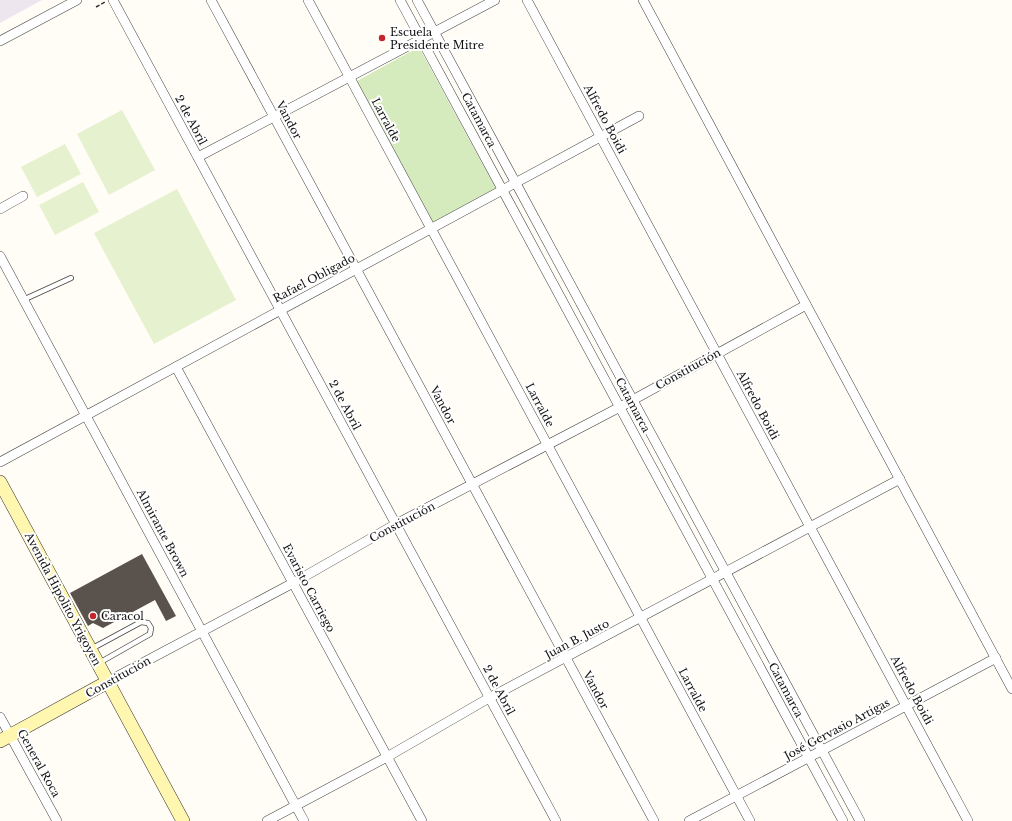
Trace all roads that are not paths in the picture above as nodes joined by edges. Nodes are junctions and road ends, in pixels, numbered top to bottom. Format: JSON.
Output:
{"nodes":[{"id":1,"x":77,"y":0,"type":"edge"},
{"id":2,"x":113,"y":0,"type":"edge"},
{"id":3,"x":211,"y":0,"type":"edge"},
{"id":4,"x":308,"y":0,"type":"edge"},
{"id":5,"x":400,"y":0,"type":"edge"},
{"id":6,"x":417,"y":0,"type":"edge"},
{"id":7,"x":495,"y":0,"type":"edge"},
{"id":8,"x":527,"y":0,"type":"edge"},
{"id":9,"x":643,"y":0,"type":"edge"},
{"id":10,"x":435,"y":32,"type":"junction"},
{"id":11,"x":422,"y":40,"type":"junction"},
{"id":12,"x":0,"y":41,"type":"edge"},
{"id":13,"x":350,"y":78,"type":"junction"},
{"id":14,"x":639,"y":116,"type":"dead end"},
{"id":15,"x":274,"y":118,"type":"junction"},
{"id":16,"x":601,"y":136,"type":"junction"},
{"id":17,"x":198,"y":157,"type":"junction"},
{"id":18,"x":516,"y":182,"type":"junction"},
{"id":19,"x":503,"y":190,"type":"junction"},
{"id":20,"x":23,"y":196,"type":"dead end"},
{"id":21,"x":0,"y":209,"type":"edge"},
{"id":22,"x":431,"y":228,"type":"junction"},
{"id":23,"x":0,"y":256,"type":"edge"},
{"id":24,"x":356,"y":269,"type":"junction"},
{"id":25,"x":71,"y":278,"type":"dead end"},
{"id":26,"x":23,"y":300,"type":"junction"},
{"id":27,"x":806,"y":305,"type":"junction"},
{"id":28,"x":280,"y":310,"type":"junction"},
{"id":29,"x":717,"y":353,"type":"junction"},
{"id":30,"x":176,"y":367,"type":"junction"},
{"id":31,"x":633,"y":399,"type":"junction"},
{"id":32,"x":620,"y":407,"type":"junction"},
{"id":33,"x":86,"y":415,"type":"junction"},
{"id":34,"x":547,"y":444,"type":"junction"},
{"id":35,"x":0,"y":462,"type":"edge"},
{"id":36,"x":900,"y":479,"type":"junction"},
{"id":37,"x":0,"y":482,"type":"edge"},
{"id":38,"x":472,"y":485,"type":"junction"},
{"id":39,"x":0,"y":495,"type":"edge"},
{"id":40,"x":396,"y":524,"type":"junction"},
{"id":41,"x":810,"y":526,"type":"junction"},
{"id":42,"x":726,"y":573,"type":"junction"},
{"id":43,"x":713,"y":580,"type":"junction"},
{"id":44,"x":293,"y":583,"type":"junction"},
{"id":45,"x":641,"y":618,"type":"junction"},
{"id":46,"x":202,"y":631,"type":"junction"},
{"id":47,"x":90,"y":649,"type":"junction"},
{"id":48,"x":996,"y":658,"type":"junction"},
{"id":49,"x":566,"y":659,"type":"junction"},
{"id":50,"x":98,"y":664,"type":"junction"},
{"id":51,"x":105,"y":683,"type":"junction"},
{"id":52,"x":1012,"y":689,"type":"edge"},
{"id":53,"x":489,"y":698,"type":"junction"},
{"id":54,"x":906,"y":705,"type":"junction"},
{"id":55,"x":0,"y":717,"type":"edge"},
{"id":56,"x":5,"y":739,"type":"edge"},
{"id":57,"x":822,"y":752,"type":"junction"},
{"id":58,"x":387,"y":756,"type":"junction"},
{"id":59,"x":809,"y":758,"type":"junction"},
{"id":60,"x":737,"y":796,"type":"junction"},
{"id":61,"x":296,"y":805,"type":"junction"},
{"id":62,"x":57,"y":821,"type":"edge"},
{"id":63,"x":176,"y":821,"type":"edge"},
{"id":64,"x":183,"y":821,"type":"edge"},
{"id":65,"x":267,"y":821,"type":"edge"},
{"id":66,"x":304,"y":821,"type":"edge"},
{"id":67,"x":422,"y":821,"type":"edge"},
{"id":68,"x":556,"y":821,"type":"edge"},
{"id":69,"x":654,"y":821,"type":"edge"},
{"id":70,"x":689,"y":821,"type":"edge"},
{"id":71,"x":750,"y":821,"type":"edge"},
{"id":72,"x":843,"y":821,"type":"edge"},
{"id":73,"x":860,"y":821,"type":"edge"},
{"id":74,"x":968,"y":821,"type":"edge"}],
"edges":[{"from":1,"to":12,"type":"street"},
{"from":2,"to":17,"type":"street","name":"2 de Abril"},
{"from":3,"to":15,"type":"street","name":"Vandor"},
{"from":4,"to":13,"type":"street","name":"Larralde"},
{"from":5,"to":11,"type":"street","name":"Catamarca"},
{"from":6,"to":10,"type":"street","name":"Catamarca"},
{"from":7,"to":10,"type":"street"},
{"from":8,"to":16,"type":"street","name":"Alfredo Boidi"},
{"from":9,"to":27,"type":"street"},
{"from":10,"to":11,"type":"street"},
{"from":10,"to":18,"type":"street","name":"Catamarca"},
{"from":11,"to":13,"type":"street"},
{"from":11,"to":19,"type":"street","name":"Catamarca"},
{"from":13,"to":15,"type":"street"},
{"from":13,"to":22,"type":"street","name":"Larralde"},
{"from":14,"to":16,"type":"street","name":"Rafael Obligado"},
{"from":15,"to":17,"type":"street"},
{"from":15,"to":24,"type":"street","name":"Vandor"},
{"from":16,"to":18,"type":"street","name":"Rafael Obligado"},
{"from":16,"to":29,"type":"street","name":"Alfredo Boidi"},
{"from":17,"to":28,"type":"street","name":"2 de Abril"},
{"from":18,"to":19,"type":"street","name":"Rafael Obligado"},
{"from":18,"to":31,"type":"street","name":"Catamarca"},
{"from":19,"to":22,"type":"street","name":"Rafael Obligado"},
{"from":19,"to":32,"type":"street","name":"Catamarca"},
{"from":20,"to":21,"type":"street"},
{"from":22,"to":24,"type":"street","name":"Rafael Obligado"},
{"from":22,"to":34,"type":"street","name":"Larralde"},
{"from":23,"to":26,"type":"street","name":"Almirante Brown"},
{"from":24,"to":28,"type":"street","name":"Rafael Obligado"},
{"from":24,"to":38,"type":"street","name":"Vandor"},
{"from":25,"to":26,"type":"lane"},
{"from":26,"to":33,"type":"street","name":"Almirante Brown"},
{"from":27,"to":29,"type":"street","name":"Constitución"},
{"from":27,"to":36,"type":"street"},
{"from":28,"to":30,"type":"street","name":"Rafael Obligado"},
{"from":28,"to":40,"type":"street","name":"2 de Abril"},
{"from":29,"to":31,"type":"street","name":"Constitución"},
{"from":29,"to":41,"type":"street","name":"Alfredo Boidi"},
{"from":30,"to":33,"type":"street","name":"Rafael Obligado"},
{"from":30,"to":44,"type":"street","name":"Evaristo Carriego"},
{"from":31,"to":32,"type":"street","name":"Constitución"},
{"from":31,"to":42,"type":"street","name":"Catamarca"},
{"from":32,"to":34,"type":"street","name":"Constitución"},
{"from":32,"to":43,"type":"street","name":"Catamarca"},
{"from":33,"to":35,"type":"street","name":"Rafael Obligado"},
{"from":33,"to":46,"type":"street","name":"Almirante Brown"},
{"from":34,"to":38,"type":"street","name":"Constitución"},
{"from":34,"to":45,"type":"street","name":"Larralde"},
{"from":36,"to":41,"type":"street","name":"Juan B. Justo"},
{"from":36,"to":48,"type":"street"},
{"from":37,"to":47,"type":"main road","name":"Avenida Hipolito Yrigoyen"},
{"from":38,"to":40,"type":"street","name":"Constitución"},
{"from":38,"to":49,"type":"street","name":"Vandor"},
{"from":39,"to":51,"type":"main road","name":"Avenida Hipolito Yrigoyen"},
{"from":40,"to":44,"type":"street","name":"Constitución"},
{"from":40,"to":53,"type":"street","name":"2 de Abril"},
{"from":41,"to":42,"type":"street","name":"Juan B. Justo"},
{"from":41,"to":54,"type":"street","name":"Alfredo Boidi"},
{"from":42,"to":43,"type":"street","name":"Juan B. Justo"},
{"from":42,"to":57,"type":"street","name":"Catamarca"},
{"from":43,"to":45,"type":"street","name":"Juan B. Justo"},
{"from":43,"to":59,"type":"street","name":"Catamarca"},
{"from":44,"to":46,"type":"street","name":"Constitución"},
{"from":44,"to":58,"type":"street","name":"Evaristo Carriego"},
{"from":45,"to":49,"type":"street","name":"Juan B. Justo"},
{"from":45,"to":60,"type":"street","name":"Larralde"},
{"from":46,"to":51,"type":"street","name":"Constitución"},
{"from":46,"to":61,"type":"street","name":"Almirante Brown"},
{"from":47,"to":50,"type":"main road","name":"Avenida Hipolito Yrigoyen"},
{"from":47,"to":50,"type":"lane"},
{"from":48,"to":52,"type":"street"},
{"from":48,"to":54,"type":"street","name":"José Gervasio Artigas"},
{"from":49,"to":53,"type":"street","name":"Juan B. Justo"},
{"from":49,"to":69,"type":"street","name":"Vandor"},
{"from":50,"to":51,"type":"main road","name":"Avenida Hipolito Yrigoyen"},
{"from":51,"to":56,"type":"main road","name":"Constitución"},
{"from":51,"to":63,"type":"main road","name":"Avenida Hipolito Yrigoyen"},
{"from":51,"to":64,"type":"main road","name":"Avenida Hipolito Yrigoyen"},
{"from":53,"to":58,"type":"street","name":"Juan B. Justo"},
{"from":53,"to":68,"type":"street","name":"2 de Abril"},
{"from":54,"to":57,"type":"street","name":"José Gervasio Artigas"},
{"from":54,"to":74,"type":"street","name":"Alfredo Boidi"},
{"from":55,"to":56,"type":"street","name":"General Roca"},
{"from":56,"to":62,"type":"street","name":"General Roca"},
{"from":57,"to":59,"type":"street","name":"José Gervasio Artigas"},
{"from":57,"to":73,"type":"street","name":"Catamarca"},
{"from":58,"to":61,"type":"street","name":"Juan B. Justo"},
{"from":58,"to":67,"type":"street","name":"Evaristo Carriego"},
{"from":59,"to":60,"type":"street","name":"José Gervasio Artigas"},
{"from":59,"to":72,"type":"street","name":"Catamarca"},
{"from":60,"to":70,"type":"street","name":"José Gervasio Artigas"},
{"from":60,"to":71,"type":"street","name":"Larralde"},
{"from":61,"to":65,"type":"street","name":"Juan B. Justo"},
{"from":61,"to":66,"type":"street","name":"Almirante Brown"}]}
